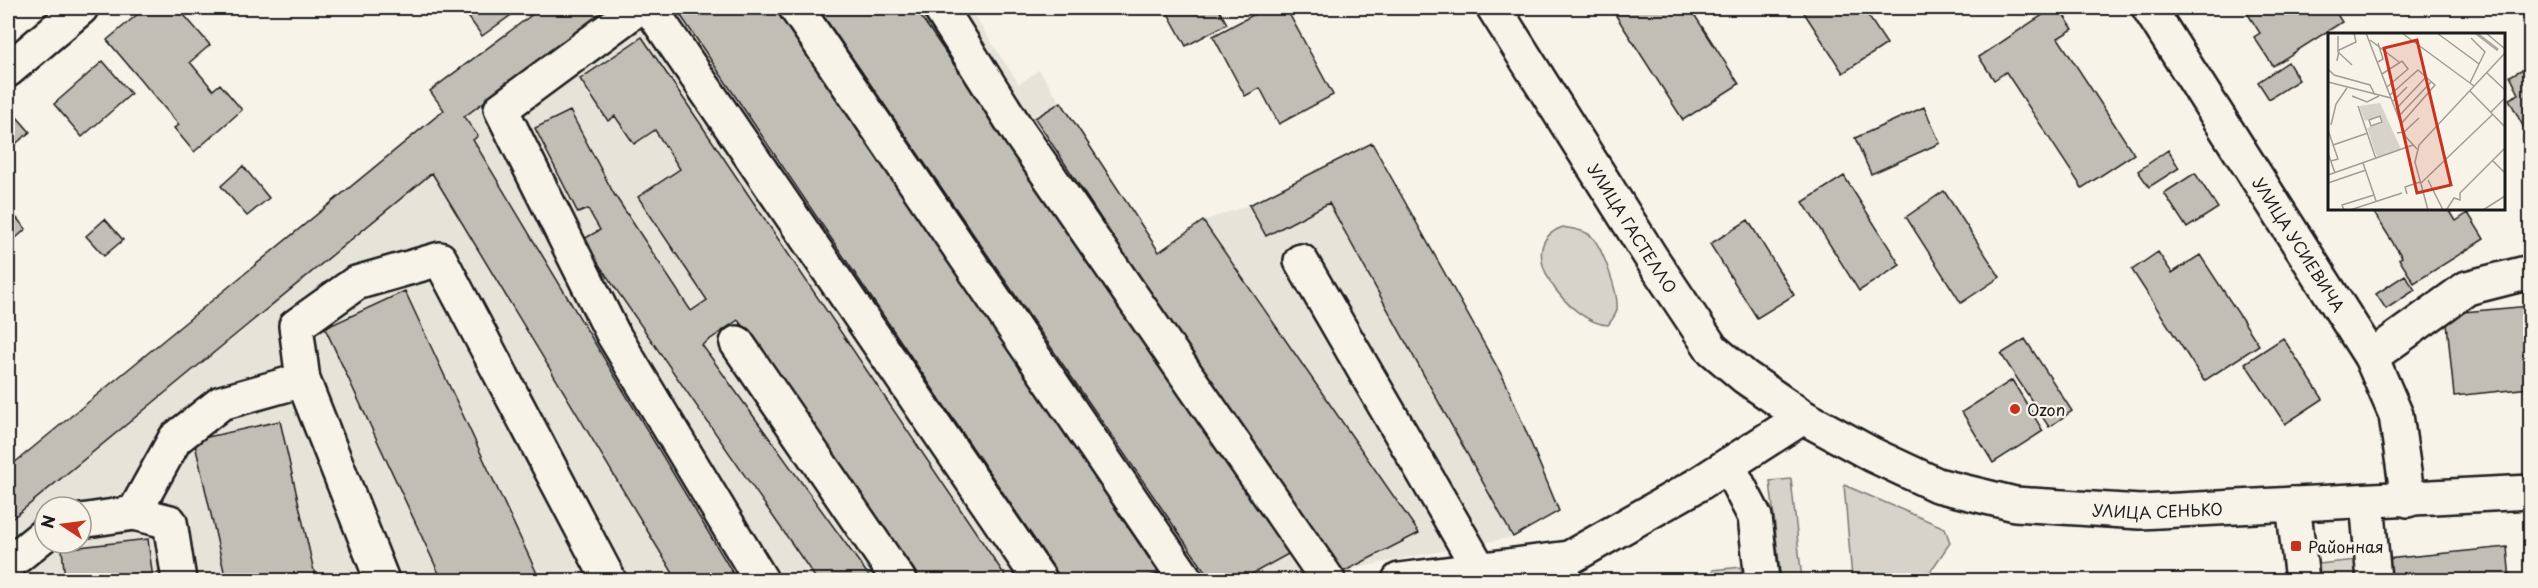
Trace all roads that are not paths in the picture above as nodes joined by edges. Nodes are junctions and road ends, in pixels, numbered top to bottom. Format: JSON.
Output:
{"nodes":[{"id":1,"x":81,"y":8,"type":"edge"},
{"id":2,"x":638,"y":8,"type":"edge"},
{"id":3,"x":650,"y":8,"type":"edge"},
{"id":4,"x":796,"y":8,"type":"edge"},
{"id":5,"x":940,"y":8,"type":"edge"},
{"id":6,"x":1494,"y":8,"type":"edge"},
{"id":7,"x":2149,"y":8,"type":"edge"},
{"id":8,"x":8,"y":70,"type":"edge"},
{"id":9,"x":1301,"y":261,"type":"dead end"},
{"id":10,"x":2530,"y":272,"type":"edge"},
{"id":11,"x":737,"y":343,"type":"dead end"},
{"id":12,"x":2371,"y":357,"type":"junction"},
{"id":13,"x":303,"y":380,"type":"junction"},
{"id":14,"x":1803,"y":417,"type":"junction"},
{"id":15,"x":1728,"y":465,"type":"junction"},
{"id":16,"x":2530,"y":492,"type":"edge"},
{"id":17,"x":2408,"y":500,"type":"junction"},
{"id":18,"x":2367,"y":501,"type":"junction"},
{"id":19,"x":2293,"y":504,"type":"junction"},
{"id":20,"x":134,"y":513,"type":"junction"},
{"id":21,"x":93,"y":519,"type":"edge"},
{"id":22,"x":33,"y":544,"type":"edge"},
{"id":23,"x":8,"y":564,"type":"edge"},
{"id":24,"x":1481,"y":575,"type":"edge"},
{"id":25,"x":179,"y":580,"type":"edge"},
{"id":26,"x":382,"y":580,"type":"edge"},
{"id":27,"x":609,"y":580,"type":"edge"},
{"id":28,"x":761,"y":580,"type":"edge"},
{"id":29,"x":899,"y":580,"type":"edge"},
{"id":30,"x":1040,"y":580,"type":"edge"},
{"id":31,"x":1186,"y":580,"type":"edge"},
{"id":32,"x":1328,"y":580,"type":"edge"},
{"id":33,"x":1399,"y":580,"type":"edge"},
{"id":34,"x":1762,"y":580,"type":"edge"},
{"id":35,"x":2302,"y":580,"type":"edge"},
{"id":36,"x":2374,"y":580,"type":"edge"}],
"edges":[{"from":1,"to":8,"type":"street"},
{"from":2,"to":28,"type":"street"},
{"from":3,"to":30,"type":"street"},
{"from":4,"to":31,"type":"street"},
{"from":5,"to":32,"type":"street"},
{"from":6,"to":14,"type":"street","name":"УЛИЦА ГАСТЕЛЛО"},
{"from":7,"to":12,"type":"street","name":"УЛИЦА УСИЕВИЧА"},
{"from":9,"to":24,"type":"street"},
{"from":10,"to":12,"type":"street"},
{"from":11,"to":29,"type":"street"},
{"from":12,"to":17,"type":"street","name":"УЛИЦА УСИЕВИЧА"},
{"from":13,"to":20,"type":"street"},
{"from":13,"to":26,"type":"street"},
{"from":13,"to":27,"type":"street"},
{"from":14,"to":15,"type":"street"},
{"from":14,"to":19,"type":"street","name":"УЛИЦА СЕНЬКО"},
{"from":15,"to":24,"type":"street"},
{"from":15,"to":34,"type":"street"},
{"from":16,"to":17,"type":"street","name":"УЛИЦА СЕНЬКО"},
{"from":17,"to":18,"type":"street","name":"УЛИЦА СЕНЬКО"},
{"from":18,"to":19,"type":"street","name":"УЛИЦА СЕНЬКО"},
{"from":18,"to":36,"type":"street"},
{"from":19,"to":35,"type":"street"},
{"from":20,"to":21,"type":"street"},
{"from":20,"to":25,"type":"street"},
{"from":22,"to":23,"type":"street"},
{"from":24,"to":33,"type":"street"}]}
